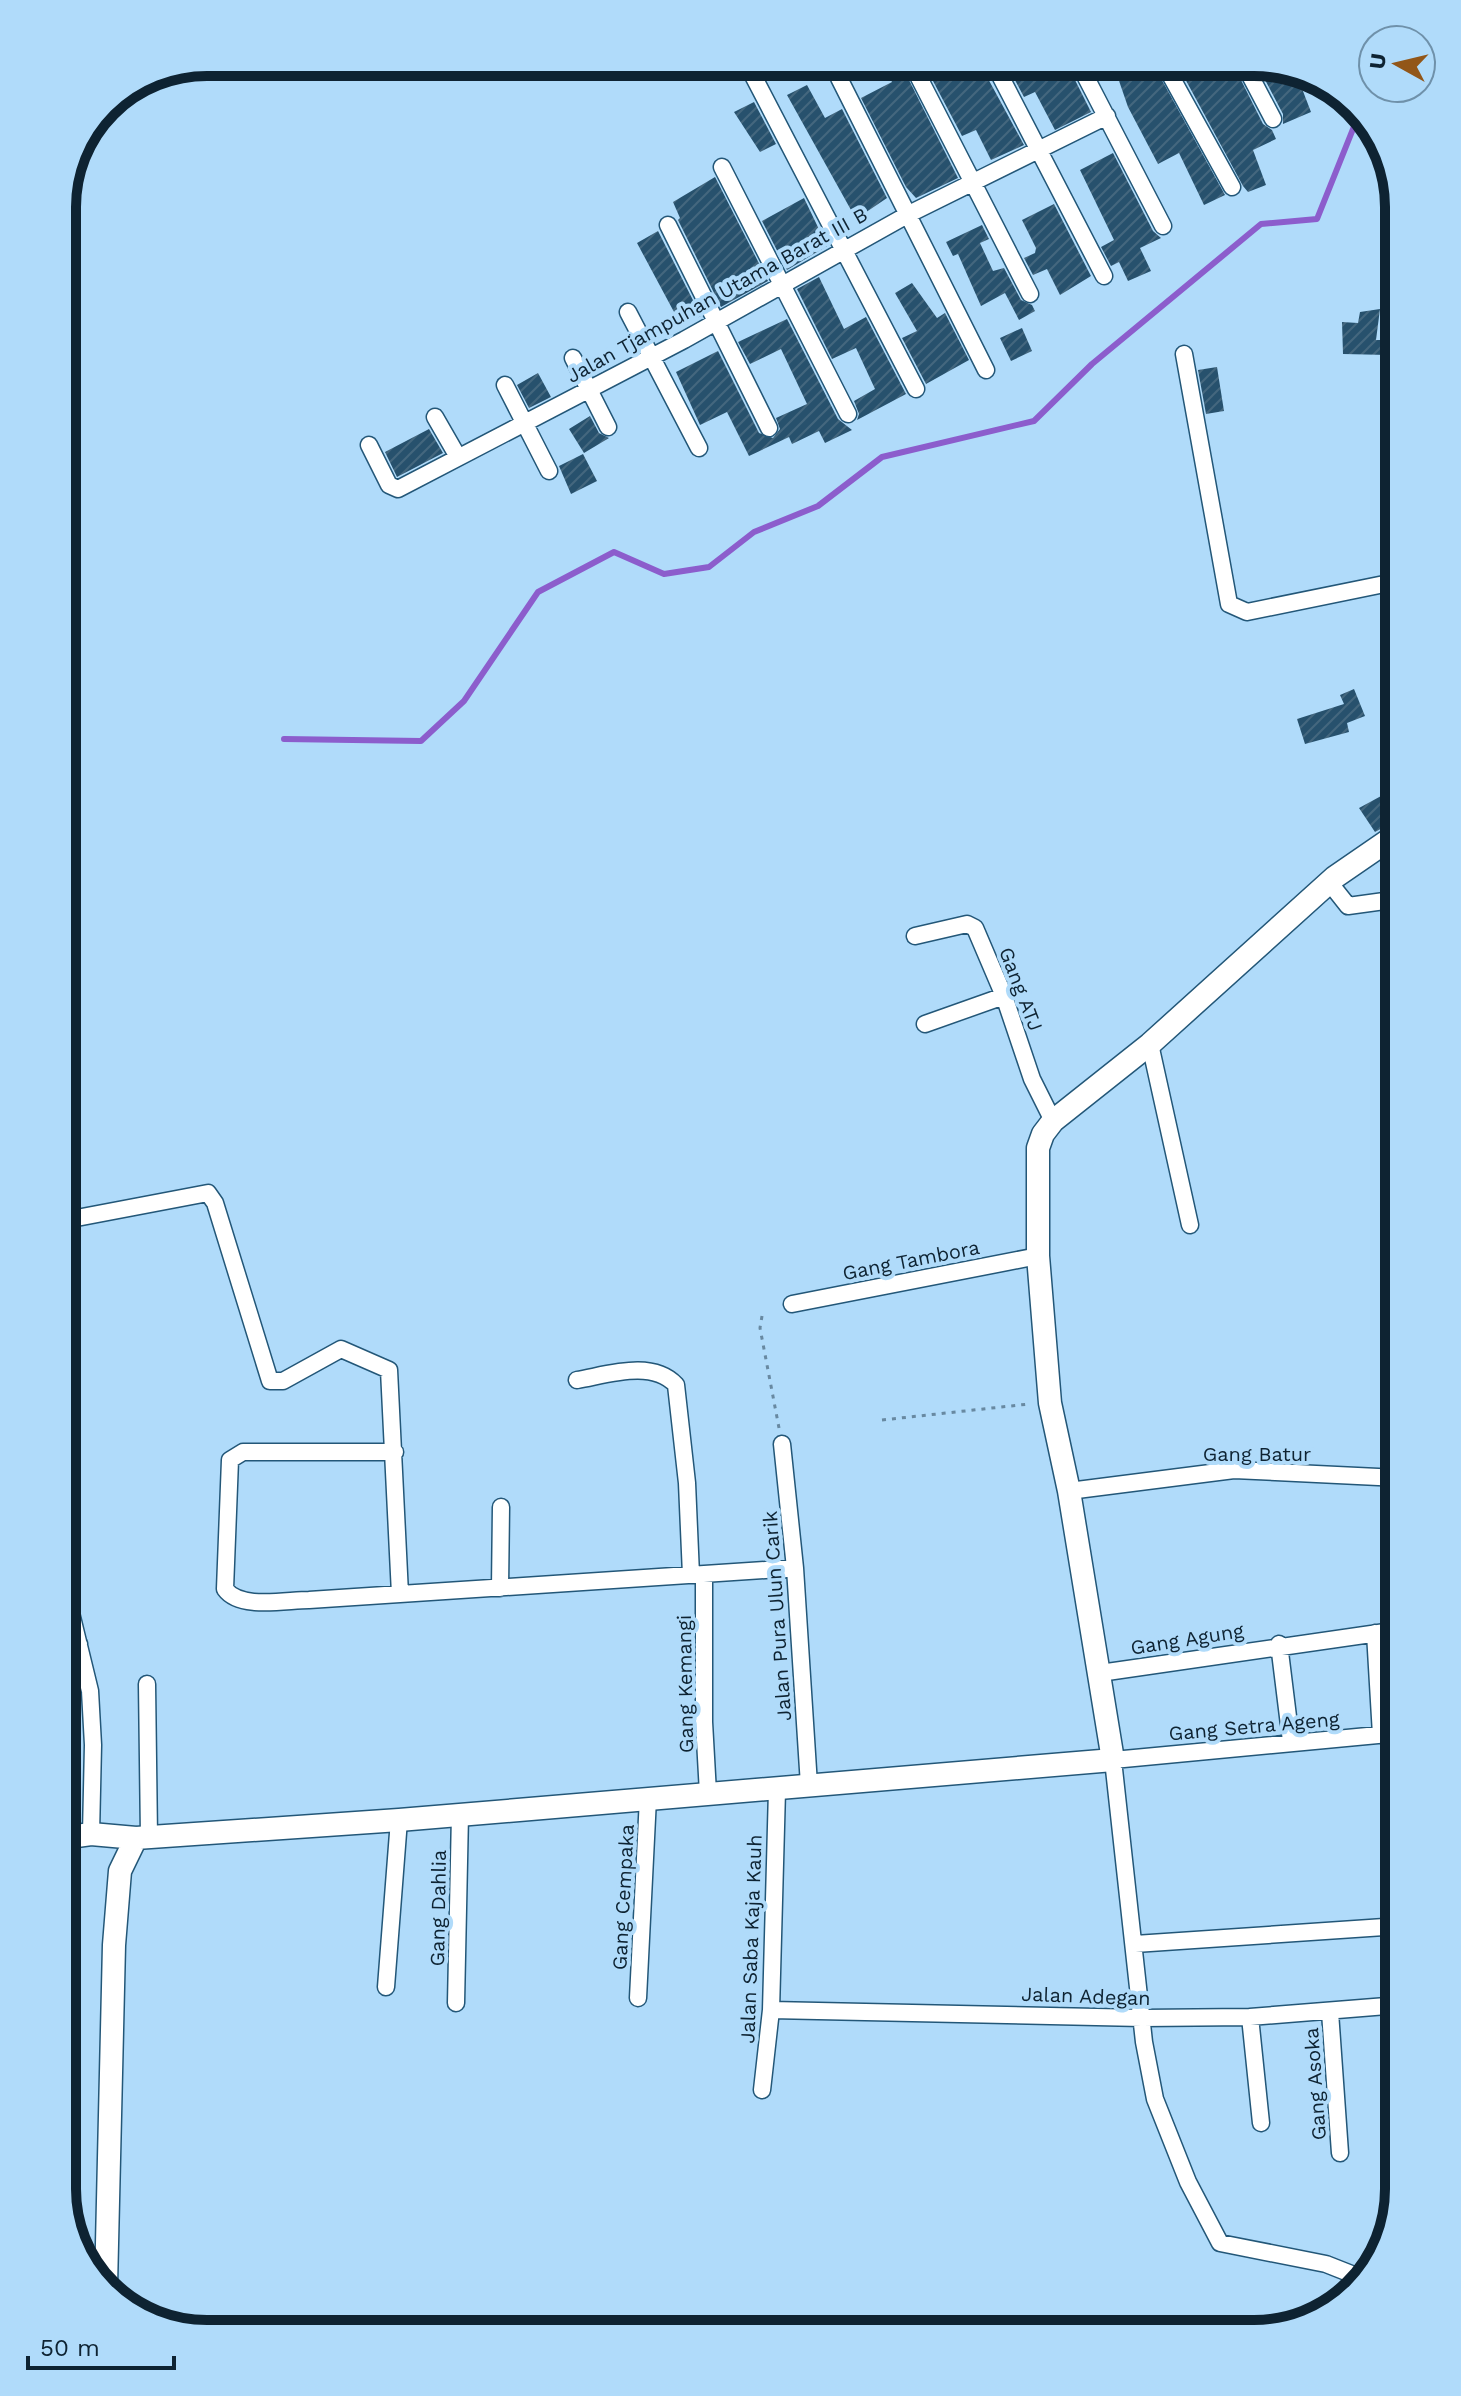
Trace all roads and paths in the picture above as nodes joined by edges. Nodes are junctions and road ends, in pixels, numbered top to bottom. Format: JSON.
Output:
{"nodes":[{"id":1,"x":753,"y":76,"type":"edge"},
{"id":2,"x":918,"y":76,"type":"edge"},
{"id":3,"x":1000,"y":76,"type":"edge"},
{"id":4,"x":1086,"y":76,"type":"edge"},
{"id":5,"x":1171,"y":76,"type":"edge"},
{"id":6,"x":1250,"y":76,"type":"edge"},
{"id":7,"x":839,"y":78,"type":"dead end"},
{"id":8,"x":1107,"y":116,"type":"junction"},
{"id":9,"x":1273,"y":119,"type":"dead end"},
{"id":10,"x":1039,"y":151,"type":"junction"},
{"id":11,"x":722,"y":167,"type":"dead end"},
{"id":12,"x":974,"y":182,"type":"junction"},
{"id":13,"x":1232,"y":187,"type":"dead end"},
{"id":14,"x":909,"y":214,"type":"junction"},
{"id":15,"x":668,"y":225,"type":"dead end"},
{"id":16,"x":1163,"y":226,"type":"dead end"},
{"id":17,"x":844,"y":249,"type":"junction"},
{"id":18,"x":1104,"y":276,"type":"dead end"},
{"id":19,"x":783,"y":283,"type":"junction"},
{"id":20,"x":1030,"y":294,"type":"dead end"},
{"id":21,"x":628,"y":312,"type":"dead end"},
{"id":22,"x":716,"y":322,"type":"junction"},
{"id":23,"x":1184,"y":354,"type":"dead end"},
{"id":24,"x":652,"y":356,"type":"junction"},
{"id":25,"x":573,"y":358,"type":"dead end"},
{"id":26,"x":986,"y":370,"type":"dead end"},
{"id":27,"x":505,"y":385,"type":"dead end"},
{"id":28,"x":588,"y":388,"type":"junction"},
{"id":29,"x":916,"y":389,"type":"dead end"},
{"id":30,"x":848,"y":414,"type":"dead end"},
{"id":31,"x":435,"y":417,"type":"dead end"},
{"id":32,"x":524,"y":422,"type":"junction"},
{"id":33,"x":608,"y":427,"type":"dead end"},
{"id":34,"x":769,"y":428,"type":"dead end"},
{"id":35,"x":369,"y":445,"type":"dead end"},
{"id":36,"x":699,"y":448,"type":"dead end"},
{"id":37,"x":458,"y":457,"type":"junction"},
{"id":38,"x":549,"y":471,"type":"dead end"},
{"id":39,"x":1385,"y":584,"type":"edge"},
{"id":40,"x":1385,"y":843,"type":"edge"},
{"id":41,"x":1329,"y":882,"type":"junction"},
{"id":42,"x":1385,"y":901,"type":"edge"},
{"id":43,"x":915,"y":936,"type":"dead end"},
{"id":44,"x":1004,"y":996,"type":"junction"},
{"id":45,"x":925,"y":1024,"type":"dead end"},
{"id":46,"x":1151,"y":1053,"type":"junction"},
{"id":47,"x":1053,"y":1121,"type":"junction"},
{"id":48,"x":76,"y":1218,"type":"edge"},
{"id":49,"x":1190,"y":1225,"type":"dead end"},
{"id":50,"x":1038,"y":1256,"type":"junction"},
{"id":51,"x":792,"y":1304,"type":"dead end"},
{"id":52,"x":762,"y":1316,"type":"dead end"},
{"id":53,"x":577,"y":1380,"type":"dead end"},
{"id":54,"x":1050,"y":1403,"type":"junction"},
{"id":55,"x":882,"y":1420,"type":"dead end"},
{"id":56,"x":782,"y":1444,"type":"joint"},
{"id":57,"x":395,"y":1452,"type":"junction"},
{"id":58,"x":1385,"y":1477,"type":"edge"},
{"id":59,"x":1069,"y":1491,"type":"junction"},
{"id":60,"x":501,"y":1507,"type":"dead end"},
{"id":61,"x":795,"y":1568,"type":"junction"},
{"id":62,"x":698,"y":1574,"type":"junction"},
{"id":63,"x":500,"y":1588,"type":"junction"},
{"id":64,"x":400,"y":1594,"type":"junction"},
{"id":65,"x":76,"y":1632,"type":"edge"},
{"id":66,"x":1385,"y":1632,"type":"edge"},
{"id":67,"x":1375,"y":1633,"type":"junction"},
{"id":68,"x":79,"y":1644,"type":"junction"},
{"id":69,"x":1279,"y":1644,"type":"junction"},
{"id":70,"x":76,"y":1645,"type":"edge"},
{"id":71,"x":1100,"y":1673,"type":"junction"},
{"id":72,"x":147,"y":1684,"type":"dead end"},
{"id":73,"x":1381,"y":1735,"type":"junction"},
{"id":74,"x":1385,"y":1735,"type":"edge"},
{"id":75,"x":1291,"y":1741,"type":"junction"},
{"id":76,"x":1113,"y":1760,"type":"junction"},
{"id":77,"x":809,"y":1785,"type":"junction"},
{"id":78,"x":777,"y":1790,"type":"junction"},
{"id":79,"x":708,"y":1793,"type":"junction"},
{"id":80,"x":648,"y":1798,"type":"junction"},
{"id":81,"x":460,"y":1814,"type":"junction"},
{"id":82,"x":399,"y":1820,"type":"junction"},
{"id":83,"x":91,"y":1834,"type":"junction"},
{"id":84,"x":76,"y":1836,"type":"edge"},
{"id":85,"x":143,"y":1838,"type":"junction"},
{"id":86,"x":1385,"y":1927,"type":"edge"},
{"id":87,"x":1135,"y":1944,"type":"junction"},
{"id":88,"x":386,"y":1987,"type":"dead end"},
{"id":89,"x":638,"y":1998,"type":"dead end"},
{"id":90,"x":456,"y":2003,"type":"dead end"},
{"id":91,"x":1385,"y":2006,"type":"edge"},
{"id":92,"x":771,"y":2010,"type":"junction"},
{"id":93,"x":1330,"y":2012,"type":"junction"},
{"id":94,"x":1250,"y":2017,"type":"junction"},
{"id":95,"x":1142,"y":2018,"type":"junction"},
{"id":96,"x":762,"y":2090,"type":"dead end"},
{"id":97,"x":1261,"y":2123,"type":"dead end"},
{"id":98,"x":1340,"y":2153,"type":"dead end"},
{"id":99,"x":1345,"y":2271,"type":"junction"},
{"id":100,"x":1356,"y":2271,"type":"edge"},
{"id":101,"x":106,"y":2273,"type":"edge"},
{"id":102,"x":1353,"y":2275,"type":"edge"}],
"edges":[{"from":1,"to":17,"type":"street"},
{"from":2,"to":12,"type":"street"},
{"from":3,"to":10,"type":"street"},
{"from":4,"to":8,"type":"street"},
{"from":5,"to":13,"type":"street"},
{"from":6,"to":9,"type":"street"},
{"from":7,"to":14,"type":"street"},
{"from":8,"to":10,"type":"street","name":"Jalan Tjampuhan Utama Barat III B"},
{"from":8,"to":16,"type":"street"},
{"from":10,"to":12,"type":"street","name":"Jalan Tjampuhan Utama Barat III B"},
{"from":10,"to":18,"type":"street"},
{"from":11,"to":19,"type":"street"},
{"from":12,"to":14,"type":"street","name":"Jalan Tjampuhan Utama Barat III B"},
{"from":12,"to":20,"type":"street"},
{"from":14,"to":17,"type":"street","name":"Jalan Tjampuhan Utama Barat III B"},
{"from":14,"to":26,"type":"street"},
{"from":15,"to":22,"type":"street"},
{"from":17,"to":19,"type":"street","name":"Jalan Tjampuhan Utama Barat III B"},
{"from":17,"to":29,"type":"street"},
{"from":19,"to":22,"type":"street","name":"Jalan Tjampuhan Utama Barat III B"},
{"from":19,"to":30,"type":"street"},
{"from":21,"to":24,"type":"street"},
{"from":22,"to":24,"type":"street","name":"Jalan Tjampuhan Utama Barat III B"},
{"from":22,"to":34,"type":"street"},
{"from":23,"to":39,"type":"street"},
{"from":24,"to":28,"type":"street","name":"Jalan Tjampuhan Utama Barat III B"},
{"from":24,"to":36,"type":"street"},
{"from":25,"to":28,"type":"street"},
{"from":27,"to":32,"type":"street"},
{"from":28,"to":32,"type":"street","name":"Jalan Tjampuhan Utama Barat III B"},
{"from":28,"to":33,"type":"street"},
{"from":31,"to":37,"type":"street"},
{"from":32,"to":37,"type":"street","name":"Jalan Tjampuhan Utama Barat III B"},
{"from":32,"to":38,"type":"street"},
{"from":35,"to":37,"type":"street","name":"Jalan Tjampuhan Utama Barat III B"},
{"from":40,"to":41,"type":"street"},
{"from":41,"to":42,"type":"street"},
{"from":41,"to":46,"type":"street"},
{"from":43,"to":44,"type":"street","name":"Gang ATJ"},
{"from":44,"to":45,"type":"street"},
{"from":44,"to":47,"type":"street","name":"Gang ATJ"},
{"from":46,"to":47,"type":"street"},
{"from":46,"to":49,"type":"street"},
{"from":47,"to":50,"type":"street"},
{"from":48,"to":57,"type":"street"},
{"from":50,"to":51,"type":"street","name":"Gang Tambora"},
{"from":50,"to":54,"type":"street"},
{"from":52,"to":56,"type":"path"},
{"from":53,"to":62,"type":"street","name":"Gang Kemangi"},
{"from":54,"to":55,"type":"path"},
{"from":54,"to":59,"type":"street"},
{"from":56,"to":61,"type":"street","name":"Jalan Pura Ulun Carik"},
{"from":57,"to":64,"type":"street"},
{"from":57,"to":64,"type":"street"},
{"from":58,"to":59,"type":"street","name":"Gang Batur"},
{"from":59,"to":71,"type":"street"},
{"from":60,"to":63,"type":"street"},
{"from":61,"to":62,"type":"street"},
{"from":61,"to":77,"type":"street","name":"Jalan Pura Ulun Carik"},
{"from":62,"to":63,"type":"street"},
{"from":62,"to":79,"type":"street","name":"Gang Kemangi"},
{"from":63,"to":64,"type":"street"},
{"from":65,"to":68,"type":"street"},
{"from":66,"to":67,"type":"street","name":"Gang Agung"},
{"from":67,"to":69,"type":"street","name":"Gang Agung"},
{"from":67,"to":73,"type":"street"},
{"from":68,"to":70,"type":"street"},
{"from":68,"to":83,"type":"street"},
{"from":69,"to":71,"type":"street","name":"Gang Agung"},
{"from":69,"to":75,"type":"street"},
{"from":71,"to":76,"type":"street"},
{"from":72,"to":85,"type":"street"},
{"from":73,"to":74,"type":"street","name":"Gang Setra Ageng"},
{"from":73,"to":75,"type":"street","name":"Gang Setra Ageng"},
{"from":75,"to":76,"type":"street","name":"Gang Setra Ageng"},
{"from":76,"to":77,"type":"street"},
{"from":76,"to":87,"type":"street"},
{"from":77,"to":78,"type":"street"},
{"from":78,"to":79,"type":"street"},
{"from":78,"to":92,"type":"street","name":"Jalan Saba Kaja Kauh"},
{"from":79,"to":80,"type":"street"},
{"from":80,"to":81,"type":"street"},
{"from":80,"to":89,"type":"street","name":"Gang Cempaka"},
{"from":81,"to":82,"type":"street"},
{"from":81,"to":90,"type":"street","name":"Gang Dahlia"},
{"from":82,"to":85,"type":"street"},
{"from":82,"to":88,"type":"street"},
{"from":83,"to":84,"type":"street"},
{"from":83,"to":85,"type":"street"},
{"from":85,"to":101,"type":"street"},
{"from":86,"to":87,"type":"street"},
{"from":87,"to":95,"type":"street"},
{"from":91,"to":93,"type":"street","name":"Jalan Adegan"},
{"from":92,"to":95,"type":"street","name":"Jalan Adegan"},
{"from":92,"to":96,"type":"street","name":"Jalan Saba Kaja Kauh"},
{"from":93,"to":94,"type":"street","name":"Jalan Adegan"},
{"from":93,"to":98,"type":"street","name":"Gang Asoka"},
{"from":94,"to":95,"type":"street","name":"Jalan Adegan"},
{"from":94,"to":97,"type":"street"},
{"from":95,"to":99,"type":"street"},
{"from":99,"to":100,"type":"street"},
{"from":99,"to":102,"type":"street"}]}
